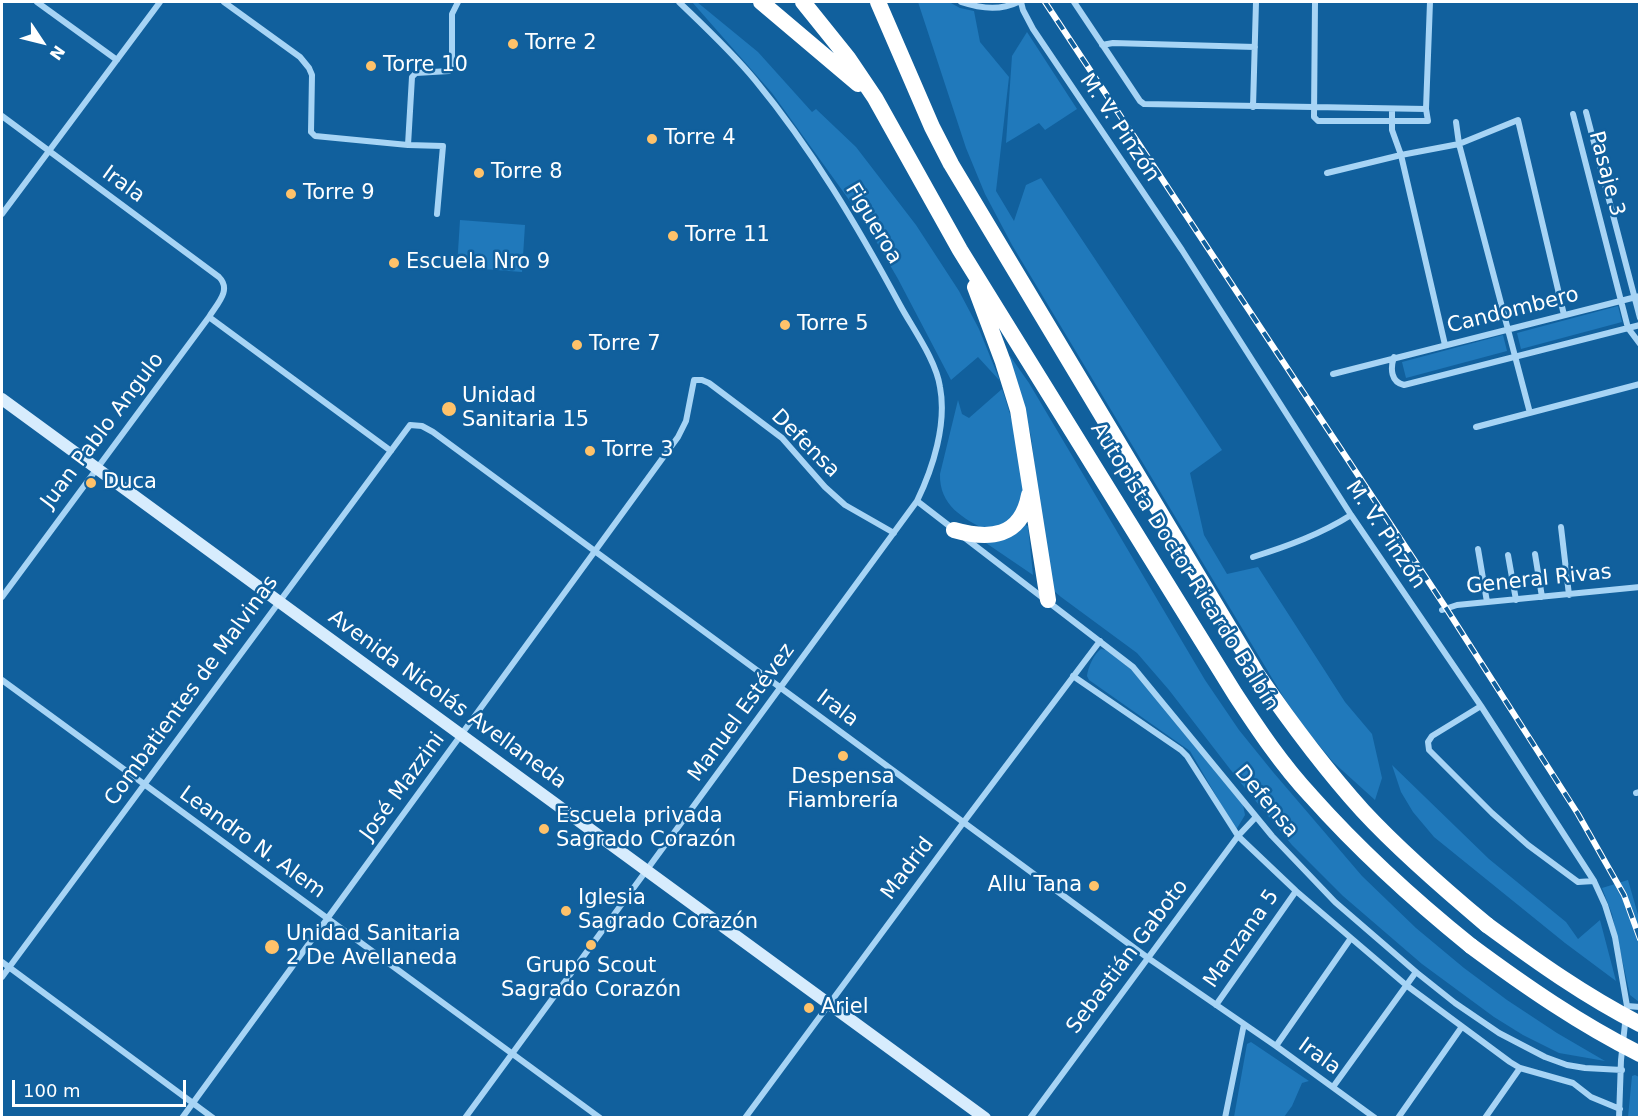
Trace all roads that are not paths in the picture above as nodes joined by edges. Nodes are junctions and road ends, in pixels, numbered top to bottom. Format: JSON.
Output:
{"nodes":[{"id":1,"x":37,"y":2,"type":"edge"},
{"id":2,"x":160,"y":2,"type":"edge"},
{"id":3,"x":224,"y":2,"type":"edge"},
{"id":4,"x":458,"y":2,"type":"edge"},
{"id":5,"x":679,"y":2,"type":"edge"},
{"id":6,"x":761,"y":2,"type":"edge"},
{"id":7,"x":803,"y":2,"type":"edge"},
{"id":8,"x":878,"y":2,"type":"edge"},
{"id":9,"x":961,"y":2,"type":"edge"},
{"id":10,"x":1019,"y":2,"type":"edge"},
{"id":11,"x":1074,"y":2,"type":"edge"},
{"id":12,"x":1256,"y":2,"type":"edge"},
{"id":13,"x":1315,"y":2,"type":"edge"},
{"id":14,"x":1430,"y":2,"type":"edge"},
{"id":15,"x":1102,"y":45,"type":"junction"},
{"id":16,"x":1255,"y":47,"type":"junction"},
{"id":17,"x":117,"y":60,"type":"junction"},
{"id":18,"x":875,"y":98,"type":"junction"},
{"id":19,"x":1253,"y":107,"type":"junction"},
{"id":20,"x":1314,"y":107,"type":"junction"},
{"id":21,"x":1392,"y":109,"type":"junction"},
{"id":22,"x":1426,"y":109,"type":"junction"},
{"id":23,"x":1586,"y":112,"type":"dead end"},
{"id":24,"x":1573,"y":114,"type":"dead end"},
{"id":25,"x":2,"y":116,"type":"edge"},
{"id":26,"x":1391,"y":121,"type":"junction"},
{"id":27,"x":1456,"y":122,"type":"dead end"},
{"id":28,"x":1459,"y":144,"type":"junction"},
{"id":29,"x":408,"y":145,"type":"junction"},
{"id":30,"x":49,"y":151,"type":"junction"},
{"id":31,"x":1401,"y":155,"type":"junction"},
{"id":32,"x":1327,"y":173,"type":"dead end"},
{"id":33,"x":2,"y":214,"type":"edge"},
{"id":34,"x":437,"y":214,"type":"dead end"},
{"id":35,"x":960,"y":250,"type":"junction"},
{"id":36,"x":225,"y":282,"type":"joint"},
{"id":37,"x":1636,"y":297,"type":"edge"},
{"id":38,"x":1622,"y":301,"type":"junction"},
{"id":39,"x":1564,"y":315,"type":"junction"},
{"id":40,"x":209,"y":317,"type":"junction"},
{"id":41,"x":1640,"y":318,"type":"edge"},
{"id":42,"x":1640,"y":325,"type":"edge"},
{"id":43,"x":1628,"y":328,"type":"junction"},
{"id":44,"x":1508,"y":330,"type":"junction"},
{"id":45,"x":1640,"y":344,"type":"edge"},
{"id":46,"x":1445,"y":345,"type":"junction"},
{"id":47,"x":1394,"y":357,"type":"junction"},
{"id":48,"x":1516,"y":357,"type":"junction"},
{"id":49,"x":1332,"y":374,"type":"dead end"},
{"id":50,"x":694,"y":380,"type":"joint"},
{"id":51,"x":1640,"y":384,"type":"edge"},
{"id":52,"x":2,"y":399,"type":"edge"},
{"id":53,"x":1530,"y":413,"type":"junction"},
{"id":54,"x":410,"y":425,"type":"joint"},
{"id":55,"x":1476,"y":427,"type":"dead end"},
{"id":56,"x":391,"y":451,"type":"junction"},
{"id":57,"x":95,"y":468,"type":"junction"},
{"id":58,"x":1030,"y":492,"type":"junction"},
{"id":59,"x":917,"y":501,"type":"junction"},
{"id":60,"x":1351,"y":515,"type":"junction"},
{"id":61,"x":1561,"y":527,"type":"dead end"},
{"id":62,"x":954,"y":530,"type":"junction"},
{"id":63,"x":894,"y":533,"type":"junction"},
{"id":64,"x":1478,"y":549,"type":"dead end"},
{"id":65,"x":595,"y":551,"type":"junction"},
{"id":66,"x":1535,"y":554,"type":"dead end"},
{"id":67,"x":1509,"y":555,"type":"dead end"},
{"id":68,"x":1253,"y":557,"type":"dead end"},
{"id":69,"x":1640,"y":587,"type":"edge"},
{"id":70,"x":1569,"y":595,"type":"junction"},
{"id":71,"x":2,"y":597,"type":"edge"},
{"id":72,"x":1542,"y":597,"type":"junction"},
{"id":73,"x":1048,"y":600,"type":"junction"},
{"id":74,"x":1516,"y":600,"type":"junction"},
{"id":75,"x":279,"y":601,"type":"junction"},
{"id":76,"x":1486,"y":602,"type":"junction"},
{"id":77,"x":1442,"y":610,"type":"dead end"},
{"id":78,"x":1100,"y":641,"type":"junction"},
{"id":79,"x":1073,"y":676,"type":"junction"},
{"id":80,"x":2,"y":680,"type":"edge"},
{"id":81,"x":781,"y":688,"type":"junction"},
{"id":82,"x":1481,"y":706,"type":"junction"},
{"id":83,"x":462,"y":735,"type":"junction"},
{"id":84,"x":144,"y":785,"type":"junction"},
{"id":85,"x":1255,"y":818,"type":"junction"},
{"id":86,"x":963,"y":823,"type":"junction"},
{"id":87,"x":1238,"y":836,"type":"junction"},
{"id":88,"x":646,"y":869,"type":"junction"},
{"id":89,"x":1594,"y":881,"type":"junction"},
{"id":90,"x":1296,"y":891,"type":"junction"},
{"id":91,"x":328,"y":919,"type":"junction"},
{"id":92,"x":1351,"y":938,"type":"junction"},
{"id":93,"x":1148,"y":958,"type":"junction"},
{"id":94,"x":2,"y":962,"type":"edge"},
{"id":95,"x":9,"y":967,"type":"junction"},
{"id":96,"x":1416,"y":972,"type":"junction"},
{"id":97,"x":2,"y":977,"type":"edge"},
{"id":98,"x":1406,"y":985,"type":"junction"},
{"id":99,"x":828,"y":1004,"type":"junction"},
{"id":100,"x":1216,"y":1005,"type":"junction"},
{"id":101,"x":1627,"y":1006,"type":"junction"},
{"id":102,"x":1640,"y":1007,"type":"edge"},
{"id":103,"x":1244,"y":1024,"type":"junction"},
{"id":104,"x":1640,"y":1024,"type":"edge"},
{"id":105,"x":1461,"y":1028,"type":"junction"},
{"id":106,"x":1276,"y":1046,"type":"junction"},
{"id":107,"x":512,"y":1053,"type":"junction"},
{"id":108,"x":1640,"y":1054,"type":"edge"},
{"id":109,"x":1520,"y":1068,"type":"junction"},
{"id":110,"x":1622,"y":1070,"type":"junction"},
{"id":111,"x":1333,"y":1087,"type":"junction"},
{"id":112,"x":193,"y":1103,"type":"junction"},
{"id":113,"x":1620,"y":1109,"type":"junction"},
{"id":114,"x":182,"y":1118,"type":"edge"},
{"id":115,"x":213,"y":1118,"type":"edge"},
{"id":116,"x":465,"y":1118,"type":"edge"},
{"id":117,"x":600,"y":1118,"type":"edge"},
{"id":118,"x":745,"y":1118,"type":"edge"},
{"id":119,"x":985,"y":1118,"type":"edge"},
{"id":120,"x":1030,"y":1118,"type":"edge"},
{"id":121,"x":1225,"y":1118,"type":"edge"},
{"id":122,"x":1375,"y":1118,"type":"edge"},
{"id":123,"x":1398,"y":1118,"type":"edge"},
{"id":124,"x":1485,"y":1118,"type":"edge"},
{"id":125,"x":1619,"y":1118,"type":"edge"}],
"edges":[{"from":1,"to":17,"type":"street"},
{"from":2,"to":17,"type":"street"},
{"from":3,"to":29,"type":"street"},
{"from":4,"to":29,"type":"street"},
{"from":5,"to":59,"type":"street","name":"Figueroa"},
{"from":6,"to":18,"type":"highway"},
{"from":7,"to":18,"type":"highway","name":"Autopista Doctor Ricardo Balbín"},
{"from":8,"to":104,"type":"highway","name":"Autopista Doctor Ricardo Balbín","bridge":true},
{"from":9,"to":10,"type":"street"},
{"from":10,"to":60,"type":"street","name":"M. V. Pinzón"},
{"from":11,"to":15,"type":"street"},
{"from":12,"to":16,"type":"street"},
{"from":13,"to":20,"type":"street"},
{"from":14,"to":22,"type":"street"},
{"from":15,"to":16,"type":"street"},
{"from":15,"to":19,"type":"street"},
{"from":16,"to":19,"type":"street"},
{"from":17,"to":30,"type":"street"},
{"from":18,"to":35,"type":"highway","name":"Autopista Doctor Ricardo Balbín"},
{"from":19,"to":20,"type":"street"},
{"from":20,"to":21,"type":"street"},
{"from":20,"to":26,"type":"street"},
{"from":21,"to":22,"type":"street"},
{"from":21,"to":26,"type":"street"},
{"from":22,"to":26,"type":"street"},
{"from":23,"to":37,"type":"street","name":"Pasaje 3"},
{"from":24,"to":38,"type":"street","name":"Pasaje 3"},
{"from":25,"to":30,"type":"street","name":"Irala"},
{"from":26,"to":31,"type":"street"},
{"from":27,"to":28,"type":"street"},
{"from":28,"to":31,"type":"street"},
{"from":28,"to":39,"type":"street"},
{"from":28,"to":44,"type":"street"},
{"from":29,"to":34,"type":"street"},
{"from":30,"to":33,"type":"street"},
{"from":30,"to":36,"type":"street","name":"Irala"},
{"from":31,"to":32,"type":"street"},
{"from":31,"to":46,"type":"street"},
{"from":35,"to":58,"type":"highway"},
{"from":35,"to":108,"type":"highway","name":"Autopista Doctor Ricardo Balbín","bridge":true},
{"from":36,"to":40,"type":"street","name":"Juan Pablo Angulo"},
{"from":37,"to":38,"type":"street","name":"Candombero"},
{"from":37,"to":41,"type":"street","name":"Pasaje 3"},
{"from":38,"to":39,"type":"street","name":"Candombero"},
{"from":38,"to":43,"type":"street","name":"Pasaje 3"},
{"from":39,"to":44,"type":"street","name":"Candombero"},
{"from":40,"to":56,"type":"street"},
{"from":40,"to":57,"type":"street","name":"Juan Pablo Angulo"},
{"from":42,"to":43,"type":"street"},
{"from":43,"to":45,"type":"street","name":"Pasaje 3"},
{"from":43,"to":48,"type":"street"},
{"from":44,"to":46,"type":"street","name":"Candombero"},
{"from":44,"to":48,"type":"street"},
{"from":46,"to":47,"type":"street","name":"Candombero"},
{"from":47,"to":48,"type":"street"},
{"from":47,"to":49,"type":"street","name":"Candombero"},
{"from":48,"to":53,"type":"street"},
{"from":50,"to":63,"type":"street","name":"Defensa"},
{"from":50,"to":65,"type":"street","name":"José Mazzini"},
{"from":51,"to":53,"type":"street"},
{"from":52,"to":57,"type":"main road","name":"Avenida Nicolás Avellaneda"},
{"from":53,"to":55,"type":"street"},
{"from":54,"to":56,"type":"street","name":"Combatientes de Malvinas"},
{"from":54,"to":65,"type":"street","name":"Irala"},
{"from":56,"to":75,"type":"street","name":"Combatientes de Malvinas"},
{"from":57,"to":71,"type":"street","name":"Juan Pablo Angulo"},
{"from":57,"to":75,"type":"main road","name":"Avenida Nicolás Avellaneda"},
{"from":58,"to":62,"type":"highway"},
{"from":58,"to":73,"type":"highway"},
{"from":59,"to":62,"type":"street","name":"Defensa"},
{"from":59,"to":63,"type":"street","name":"Manuel Estévez"},
{"from":60,"to":68,"type":"street"},
{"from":60,"to":82,"type":"street","name":"M. V. Pinzón"},
{"from":61,"to":70,"type":"street"},
{"from":62,"to":73,"type":"street","name":"Defensa"},
{"from":63,"to":81,"type":"street","name":"Manuel Estévez"},
{"from":64,"to":76,"type":"street"},
{"from":65,"to":81,"type":"street","name":"Irala"},
{"from":65,"to":83,"type":"street","name":"José Mazzini"},
{"from":66,"to":72,"type":"street"},
{"from":67,"to":74,"type":"street"},
{"from":69,"to":70,"type":"street","name":"General Rivas"},
{"from":70,"to":72,"type":"street","name":"General Rivas"},
{"from":72,"to":74,"type":"street","name":"General Rivas"},
{"from":73,"to":78,"type":"street","name":"Defensa"},
{"from":74,"to":76,"type":"street","name":"General Rivas"},
{"from":75,"to":83,"type":"main road","name":"Avenida Nicolás Avellaneda"},
{"from":75,"to":84,"type":"street","name":"Combatientes de Malvinas"},
{"from":76,"to":77,"type":"street","name":"General Rivas"},
{"from":78,"to":79,"type":"street","name":"Madrid"},
{"from":78,"to":85,"type":"street","name":"Defensa"},
{"from":79,"to":86,"type":"street","name":"Madrid"},
{"from":79,"to":87,"type":"street"},
{"from":80,"to":84,"type":"street","name":"Leandro N. Alem"},
{"from":81,"to":86,"type":"street","name":"Irala"},
{"from":81,"to":88,"type":"street","name":"Manuel Estévez"},
{"from":82,"to":89,"type":"street","name":"M. V. Pinzón"},
{"from":82,"to":89,"type":"street"},
{"from":83,"to":88,"type":"main road","name":"Avenida Nicolás Avellaneda"},
{"from":83,"to":91,"type":"street","name":"José Mazzini"},
{"from":84,"to":91,"type":"street","name":"Leandro N. Alem"},
{"from":84,"to":95,"type":"street","name":"Combatientes de Malvinas"},
{"from":85,"to":87,"type":"street","name":"Sebastián Gaboto"},
{"from":85,"to":96,"type":"street","name":"Defensa"},
{"from":86,"to":93,"type":"street","name":"Irala"},
{"from":86,"to":99,"type":"street","name":"Madrid"},
{"from":87,"to":90,"type":"street"},
{"from":87,"to":93,"type":"street","name":"Sebastián Gaboto"},
{"from":88,"to":99,"type":"main road","name":"Avenida Nicolás Avellaneda"},
{"from":88,"to":107,"type":"street","name":"Manuel Estévez"},
{"from":89,"to":101,"type":"street","name":"M. V. Pinzón"},
{"from":90,"to":92,"type":"street"},
{"from":90,"to":100,"type":"street","name":"Manzana 5"},
{"from":91,"to":107,"type":"street","name":"Leandro N. Alem"},
{"from":91,"to":112,"type":"street","name":"José Mazzini"},
{"from":92,"to":98,"type":"street"},
{"from":92,"to":106,"type":"street"},
{"from":93,"to":100,"type":"street","name":"Irala"},
{"from":93,"to":120,"type":"street","name":"Sebastián Gaboto"},
{"from":94,"to":95,"type":"street"},
{"from":95,"to":97,"type":"street","name":"Combatientes de Malvinas"},
{"from":95,"to":112,"type":"street"},
{"from":96,"to":98,"type":"street"},
{"from":96,"to":110,"type":"street","name":"Defensa"},
{"from":98,"to":105,"type":"street"},
{"from":98,"to":111,"type":"street"},
{"from":99,"to":118,"type":"street","name":"Madrid"},
{"from":99,"to":119,"type":"main road","name":"Avenida Nicolás Avellaneda"},
{"from":100,"to":103,"type":"street","name":"Irala"},
{"from":101,"to":102,"type":"street"},
{"from":101,"to":110,"type":"street","name":"M. V. Pinzón"},
{"from":103,"to":106,"type":"street","name":"Irala"},
{"from":103,"to":121,"type":"street"},
{"from":105,"to":109,"type":"street"},
{"from":105,"to":123,"type":"street"},
{"from":106,"to":111,"type":"street","name":"Irala"},
{"from":107,"to":116,"type":"street","name":"Manuel Estévez"},
{"from":107,"to":117,"type":"street","name":"Leandro N. Alem"},
{"from":109,"to":113,"type":"street"},
{"from":109,"to":124,"type":"street"},
{"from":110,"to":113,"type":"street","name":"M. V. Pinzón"},
{"from":111,"to":122,"type":"street","name":"Irala"},
{"from":112,"to":114,"type":"street","name":"José Mazzini"},
{"from":112,"to":115,"type":"street"},
{"from":113,"to":125,"type":"street","name":"M. V. Pinzón"}]}
